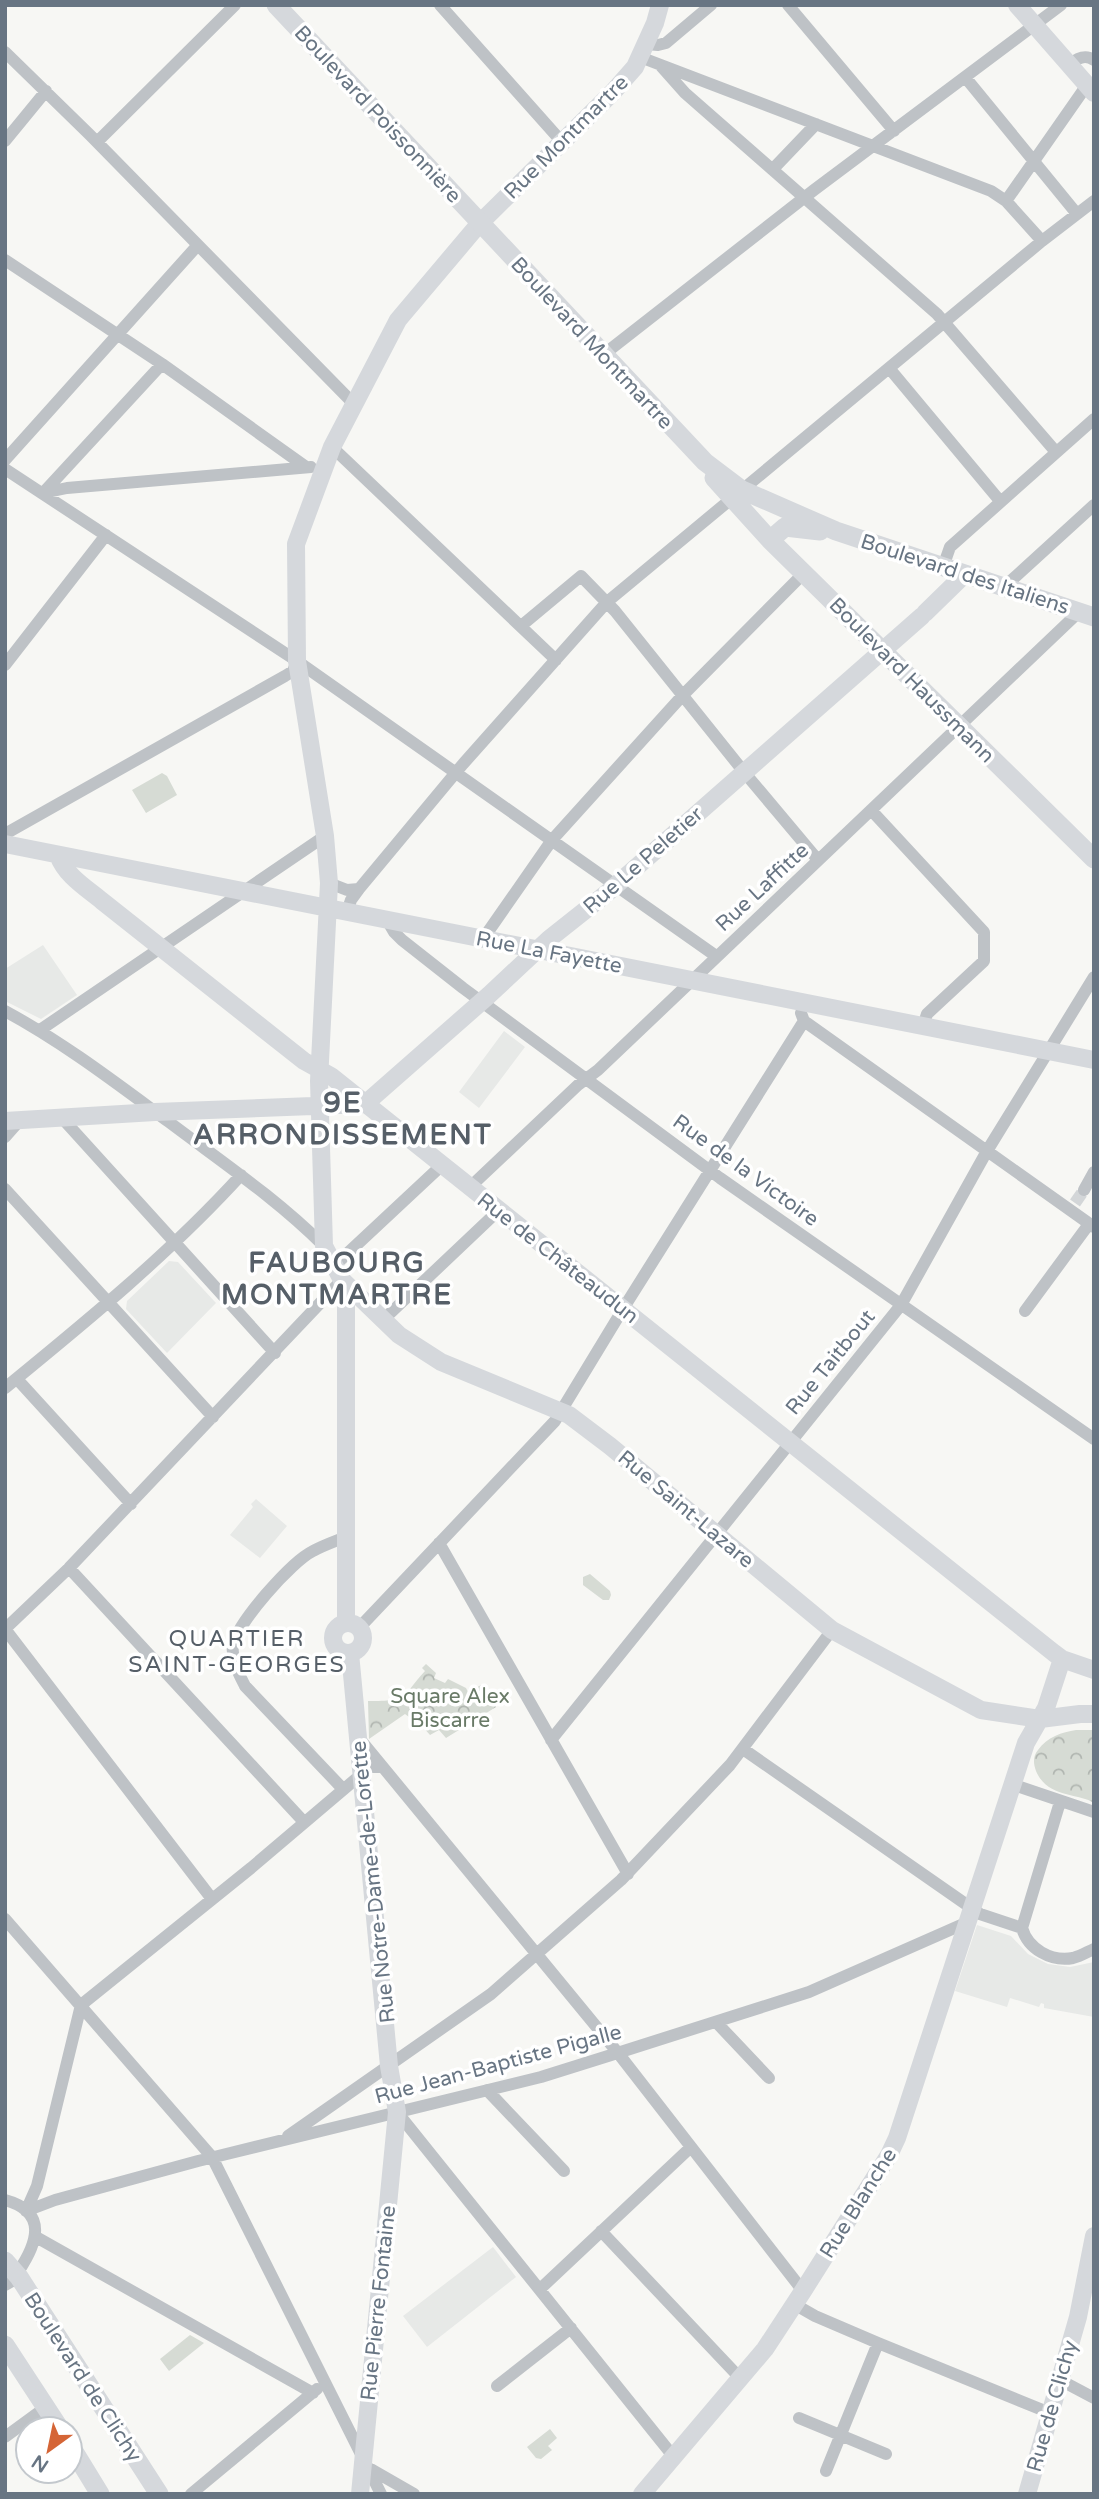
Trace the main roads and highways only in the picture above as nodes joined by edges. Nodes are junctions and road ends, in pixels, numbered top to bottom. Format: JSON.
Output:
{"nodes":[{"id":1,"x":276,"y":5,"type":"edge"},
{"id":2,"x":479,"y":224,"type":"joint"},
{"id":3,"x":737,"y":495,"type":"junction"},
{"id":4,"x":805,"y":517,"type":"junction"},
{"id":5,"x":754,"y":523,"type":"junction"},
{"id":6,"x":836,"y":531,"type":"junction"},
{"id":7,"x":770,"y":540,"type":"junction"},
{"id":8,"x":1089,"y":613,"type":"edge"},
{"id":9,"x":1094,"y":859,"type":"edge"},
{"id":10,"x":5,"y":2261,"type":"edge"},
{"id":11,"x":12,"y":2281,"type":"edge"},
{"id":12,"x":5,"y":2345,"type":"edge"},
{"id":13,"x":51,"y":2415,"type":"edge"},
{"id":14,"x":84,"y":2468,"type":"edge"},
{"id":15,"x":100,"y":2494,"type":"edge"},
{"id":16,"x":159,"y":2494,"type":"edge"}],
"edges":[{"from":1,"to":2,"type":"main road","name":"Boulevard Poissonnière"},
{"from":2,"to":3,"type":"main road","name":"Boulevard Montmartre"},
{"from":3,"to":4,"type":"main road","name":"Boulevard des Italiens"},
{"from":3,"to":5,"type":"main road","name":"Boulevard Haussmann"},
{"from":4,"to":5,"type":"main road"},
{"from":4,"to":6,"type":"main road","name":"Boulevard des Italiens"},
{"from":5,"to":7,"type":"main road","name":"Boulevard Haussmann"},
{"from":6,"to":7,"type":"main road","name":"Boulevard des Italiens"},
{"from":6,"to":8,"type":"main road","name":"Boulevard des Italiens"},
{"from":7,"to":9,"type":"main road","name":"Boulevard Haussmann"},
{"from":10,"to":11,"type":"main road","name":"Boulevard de Clichy"},
{"from":11,"to":16,"type":"main road","name":"Boulevard de Clichy"},
{"from":12,"to":13,"type":"main road"},
{"from":14,"to":15,"type":"main road"}]}
